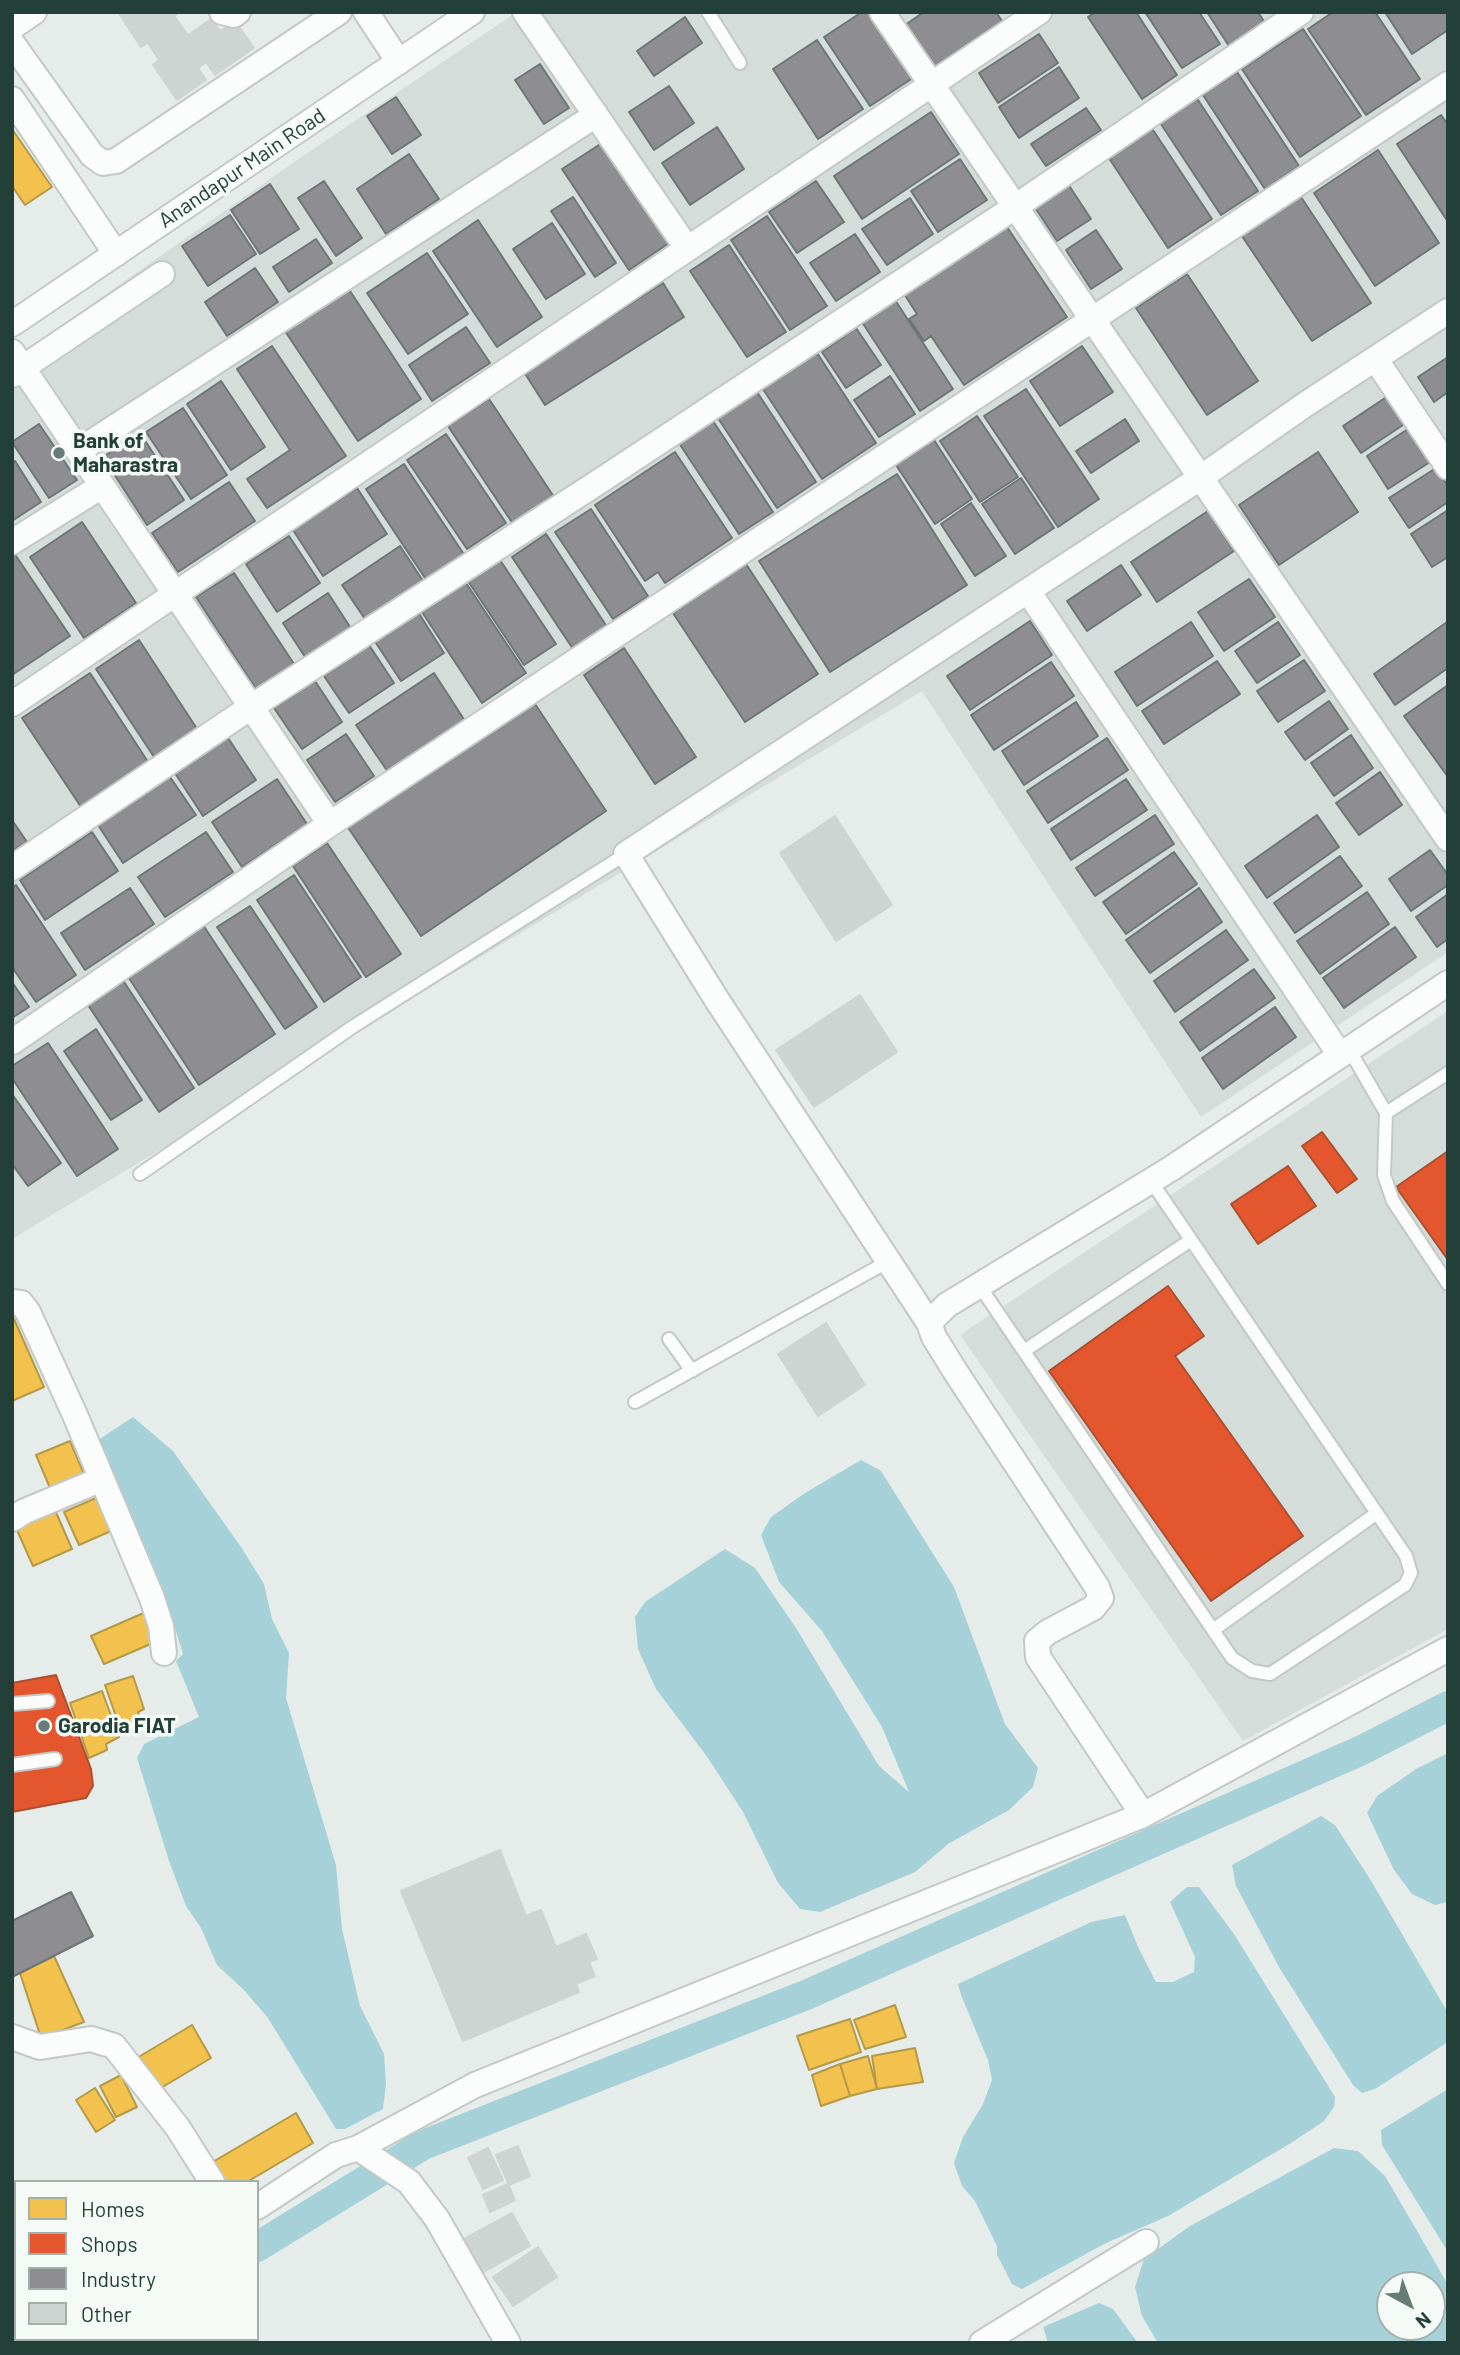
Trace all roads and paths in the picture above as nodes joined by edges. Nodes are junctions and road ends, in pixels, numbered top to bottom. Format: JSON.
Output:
{"nodes":[{"id":1,"x":34,"y":12,"type":"edge"},
{"id":2,"x":222,"y":12,"type":"edge"},
{"id":3,"x":239,"y":12,"type":"edge"},
{"id":4,"x":339,"y":12,"type":"edge"},
{"id":5,"x":366,"y":12,"type":"edge"},
{"id":6,"x":472,"y":12,"type":"edge"},
{"id":7,"x":525,"y":12,"type":"edge"},
{"id":8,"x":708,"y":12,"type":"edge"},
{"id":9,"x":882,"y":12,"type":"edge"},
{"id":10,"x":1039,"y":12,"type":"edge"},
{"id":11,"x":1301,"y":12,"type":"edge"},
{"id":12,"x":12,"y":27,"type":"edge"},
{"id":13,"x":12,"y":43,"type":"edge"},
{"id":14,"x":399,"y":62,"type":"junction"},
{"id":15,"x":740,"y":62,"type":"dead end"},
{"id":16,"x":930,"y":83,"type":"junction"},
{"id":17,"x":1448,"y":84,"type":"edge"},
{"id":18,"x":12,"y":99,"type":"edge"},
{"id":19,"x":596,"y":115,"type":"junction"},
{"id":20,"x":1015,"y":207,"type":"junction"},
{"id":21,"x":687,"y":248,"type":"junction"},
{"id":22,"x":116,"y":254,"type":"junction"},
{"id":23,"x":162,"y":274,"type":"dead end"},
{"id":24,"x":1448,"y":311,"type":"edge"},
{"id":25,"x":15,"y":314,"type":"edge"},
{"id":26,"x":1091,"y":318,"type":"junction"},
{"id":27,"x":1376,"y":360,"type":"junction"},
{"id":28,"x":16,"y":365,"type":"edge"},
{"id":29,"x":79,"y":451,"type":"junction"},
{"id":30,"x":1448,"y":467,"type":"edge"},
{"id":31,"x":1200,"y":478,"type":"junction"},
{"id":32,"x":102,"y":486,"type":"junction"},
{"id":33,"x":12,"y":542,"type":"edge"},
{"id":34,"x":1028,"y":591,"type":"junction"},
{"id":35,"x":175,"y":594,"type":"junction"},
{"id":36,"x":12,"y":704,"type":"edge"},
{"id":37,"x":251,"y":707,"type":"junction"},
{"id":38,"x":330,"y":824,"type":"junction"},
{"id":39,"x":1448,"y":839,"type":"edge"},
{"id":40,"x":626,"y":855,"type":"junction"},
{"id":41,"x":12,"y":868,"type":"edge"},
{"id":42,"x":1448,"y":983,"type":"edge"},
{"id":43,"x":12,"y":1042,"type":"edge"},
{"id":44,"x":1345,"y":1052,"type":"junction"},
{"id":45,"x":1448,"y":1073,"type":"edge"},
{"id":46,"x":1386,"y":1113,"type":"junction"},
{"id":47,"x":140,"y":1174,"type":"dead end"},
{"id":48,"x":1151,"y":1181,"type":"junction"},
{"id":49,"x":1191,"y":1240,"type":"junction"},
{"id":50,"x":889,"y":1261,"type":"junction"},
{"id":51,"x":1448,"y":1284,"type":"edge"},
{"id":52,"x":979,"y":1285,"type":"junction"},
{"id":53,"x":12,"y":1302,"type":"edge"},
{"id":54,"x":929,"y":1323,"type":"junction"},
{"id":55,"x":669,"y":1339,"type":"dead end"},
{"id":56,"x":1024,"y":1351,"type":"junction"},
{"id":57,"x":692,"y":1371,"type":"junction"},
{"id":58,"x":635,"y":1402,"type":"dead end"},
{"id":59,"x":102,"y":1479,"type":"junction"},
{"id":60,"x":1377,"y":1513,"type":"junction"},
{"id":61,"x":12,"y":1519,"type":"edge"},
{"id":62,"x":1213,"y":1630,"type":"junction"},
{"id":63,"x":1448,"y":1650,"type":"edge"},
{"id":64,"x":164,"y":1653,"type":"dead end"},
{"id":65,"x":48,"y":1701,"type":"dead end"},
{"id":66,"x":12,"y":1704,"type":"edge"},
{"id":67,"x":55,"y":1759,"type":"dead end"},
{"id":68,"x":12,"y":1765,"type":"edge"},
{"id":69,"x":1143,"y":1815,"type":"junction"},
{"id":70,"x":12,"y":2037,"type":"edge"},
{"id":71,"x":368,"y":2154,"type":"junction"},
{"id":72,"x":211,"y":2180,"type":"edge"},
{"id":73,"x":259,"y":2206,"type":"edge"},
{"id":74,"x":1146,"y":2242,"type":"dead end"},
{"id":75,"x":508,"y":2343,"type":"edge"},
{"id":76,"x":982,"y":2343,"type":"edge"}],
"edges":[{"from":1,"to":12,"type":"street"},
{"from":2,"to":3,"type":"street"},
{"from":4,"to":13,"type":"street"},
{"from":5,"to":14,"type":"street"},
{"from":6,"to":14,"type":"street","name":"Anandapur Main Road"},
{"from":7,"to":19,"type":"street"},
{"from":8,"to":15,"type":"lane"},
{"from":9,"to":16,"type":"street"},
{"from":10,"to":16,"type":"street"},
{"from":11,"to":20,"type":"street"},
{"from":14,"to":22,"type":"street","name":"Anandapur Main Road"},
{"from":16,"to":20,"type":"street"},
{"from":16,"to":21,"type":"street"},
{"from":17,"to":26,"type":"street"},
{"from":18,"to":22,"type":"street"},
{"from":19,"to":21,"type":"street"},
{"from":19,"to":29,"type":"street"},
{"from":20,"to":26,"type":"street"},
{"from":20,"to":37,"type":"street"},
{"from":21,"to":35,"type":"street"},
{"from":22,"to":25,"type":"street","name":"Anandapur Main Road"},
{"from":23,"to":28,"type":"street"},
{"from":24,"to":27,"type":"street"},
{"from":26,"to":31,"type":"street"},
{"from":26,"to":38,"type":"street"},
{"from":27,"to":30,"type":"street"},
{"from":27,"to":31,"type":"street"},
{"from":28,"to":29,"type":"street"},
{"from":29,"to":32,"type":"street"},
{"from":31,"to":34,"type":"street"},
{"from":31,"to":39,"type":"street"},
{"from":32,"to":33,"type":"street"},
{"from":32,"to":35,"type":"street"},
{"from":34,"to":40,"type":"street"},
{"from":34,"to":44,"type":"street"},
{"from":35,"to":36,"type":"street"},
{"from":35,"to":37,"type":"street"},
{"from":37,"to":38,"type":"street"},
{"from":37,"to":41,"type":"street"},
{"from":38,"to":43,"type":"street"},
{"from":40,"to":47,"type":"lane"},
{"from":40,"to":50,"type":"street"},
{"from":42,"to":44,"type":"street"},
{"from":44,"to":46,"type":"lane"},
{"from":44,"to":48,"type":"street"},
{"from":45,"to":46,"type":"lane"},
{"from":46,"to":51,"type":"lane"},
{"from":48,"to":49,"type":"lane"},
{"from":48,"to":52,"type":"street"},
{"from":49,"to":56,"type":"lane"},
{"from":49,"to":60,"type":"lane"},
{"from":50,"to":54,"type":"street"},
{"from":50,"to":57,"type":"lane"},
{"from":52,"to":54,"type":"street"},
{"from":52,"to":56,"type":"lane"},
{"from":53,"to":59,"type":"street"},
{"from":54,"to":69,"type":"street"},
{"from":55,"to":57,"type":"lane"},
{"from":56,"to":62,"type":"lane"},
{"from":57,"to":58,"type":"lane"},
{"from":59,"to":61,"type":"street"},
{"from":59,"to":64,"type":"street"},
{"from":60,"to":62,"type":"lane"},
{"from":60,"to":62,"type":"lane"},
{"from":63,"to":69,"type":"street"},
{"from":65,"to":66,"type":"lane"},
{"from":67,"to":68,"type":"lane"},
{"from":69,"to":71,"type":"street"},
{"from":70,"to":72,"type":"street"},
{"from":71,"to":73,"type":"street"},
{"from":71,"to":75,"type":"street"},
{"from":74,"to":76,"type":"street"}]}
